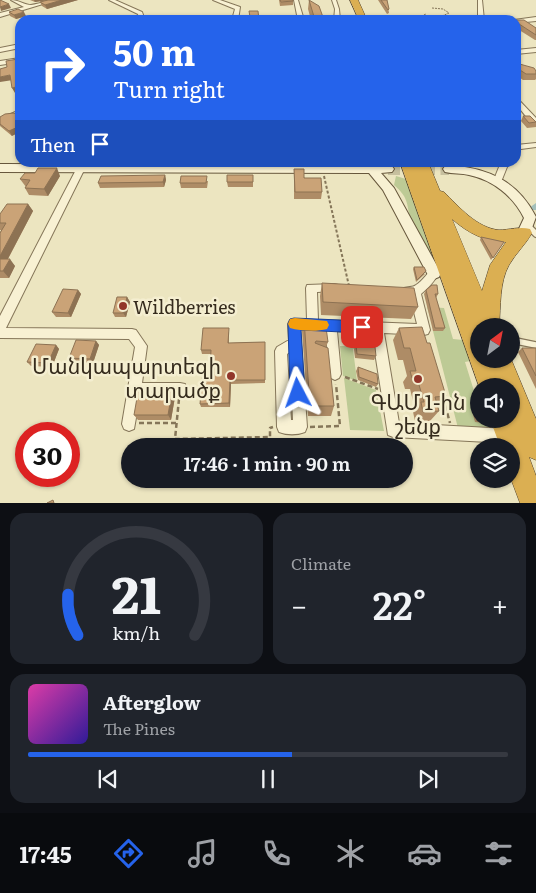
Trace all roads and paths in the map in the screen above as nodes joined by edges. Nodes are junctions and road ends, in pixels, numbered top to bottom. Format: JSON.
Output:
{"nodes":[{"id":1,"x":13,"y":0,"type":"edge"},
{"id":2,"x":54,"y":0,"type":"edge"},
{"id":3,"x":111,"y":0,"type":"edge"},
{"id":4,"x":215,"y":0,"type":"edge"},
{"id":5,"x":296,"y":0,"type":"edge"},
{"id":6,"x":334,"y":0,"type":"edge"},
{"id":7,"x":346,"y":0,"type":"edge"},
{"id":8,"x":354,"y":0,"type":"edge"},
{"id":9,"x":480,"y":0,"type":"edge"},
{"id":10,"x":29,"y":7,"type":"junction"},
{"id":11,"x":432,"y":8,"type":"dead end"},
{"id":12,"x":0,"y":15,"type":"edge"},
{"id":13,"x":141,"y":15,"type":"edge"},
{"id":14,"x":236,"y":15,"type":"edge"},
{"id":15,"x":300,"y":15,"type":"edge"},
{"id":16,"x":337,"y":15,"type":"edge"},
{"id":17,"x":356,"y":15,"type":"edge"},
{"id":18,"x":357,"y":15,"type":"edge"},
{"id":19,"x":448,"y":15,"type":"edge"},
{"id":20,"x":482,"y":15,"type":"edge"},
{"id":21,"x":536,"y":19,"type":"edge"},
{"id":22,"x":521,"y":20,"type":"edge"},
{"id":23,"x":525,"y":20,"type":"junction"},
{"id":24,"x":530,"y":25,"type":"edge"},
{"id":25,"x":15,"y":47,"type":"edge"},
{"id":26,"x":0,"y":50,"type":"edge"},
{"id":27,"x":536,"y":50,"type":"edge"},
{"id":28,"x":521,"y":52,"type":"edge"},
{"id":29,"x":15,"y":61,"type":"edge"},
{"id":30,"x":0,"y":63,"type":"edge"},
{"id":31,"x":521,"y":105,"type":"edge"},
{"id":32,"x":15,"y":114,"type":"edge"},
{"id":33,"x":10,"y":116,"type":"edge"},
{"id":34,"x":536,"y":123,"type":"edge"},
{"id":35,"x":536,"y":145,"type":"edge"},
{"id":36,"x":521,"y":147,"type":"edge"},
{"id":37,"x":42,"y":167,"type":"edge"},
{"id":38,"x":82,"y":167,"type":"edge"},
{"id":39,"x":322,"y":167,"type":"edge"},
{"id":40,"x":347,"y":167,"type":"edge"},
{"id":41,"x":409,"y":167,"type":"edge"},
{"id":42,"x":423,"y":167,"type":"edge"},
{"id":43,"x":453,"y":167,"type":"tunnel mouth"},
{"id":44,"x":503,"y":167,"type":"edge"},
{"id":45,"x":0,"y":168,"type":"edge"},
{"id":46,"x":372,"y":169,"type":"junction"},
{"id":47,"x":388,"y":169,"type":"tunnel mouth"},
{"id":48,"x":497,"y":182,"type":"junction"},
{"id":49,"x":432,"y":188,"type":"junction"},
{"id":50,"x":529,"y":231,"type":"edge"},
{"id":51,"x":439,"y":268,"type":"junction"},
{"id":52,"x":350,"y":288,"type":"joint"},
{"id":53,"x":396,"y":291,"type":"edge"},
{"id":54,"x":415,"y":292,"type":"junction"},
{"id":55,"x":485,"y":318,"type":"edge"},
{"id":56,"x":489,"y":318,"type":"edge"},
{"id":57,"x":313,"y":324,"type":"junction"},
{"id":58,"x":331,"y":325,"type":"junction"},
{"id":59,"x":0,"y":328,"type":"edge"},
{"id":60,"x":377,"y":328,"type":"junction"},
{"id":61,"x":470,"y":332,"type":"edge"},
{"id":62,"x":0,"y":333,"type":"edge"},
{"id":63,"x":295,"y":342,"type":"junction"},
{"id":64,"x":520,"y":342,"type":"edge"},
{"id":65,"x":536,"y":345,"type":"edge"},
{"id":66,"x":336,"y":374,"type":"junction"},
{"id":67,"x":135,"y":389,"type":"junction"},
{"id":68,"x":180,"y":389,"type":"joint"},
{"id":69,"x":387,"y":393,"type":"junction"},
{"id":70,"x":442,"y":395,"type":"edge"},
{"id":71,"x":520,"y":408,"type":"edge"},
{"id":72,"x":177,"y":423,"type":"junction"},
{"id":73,"x":129,"y":424,"type":"joint"},
{"id":74,"x":284,"y":427,"type":"junction"},
{"id":75,"x":300,"y":427,"type":"junction"},
{"id":76,"x":494,"y":428,"type":"edge"},
{"id":77,"x":505,"y":428,"type":"edge"},
{"id":78,"x":452,"y":432,"type":"junction"},
{"id":79,"x":536,"y":448,"type":"edge"},
{"id":80,"x":532,"y":503,"type":"edge"}],
"edges":[{"from":1,"to":10,"type":"street"},
{"from":2,"to":10,"type":"street"},
{"from":3,"to":13,"type":"street"},
{"from":4,"to":14,"type":"street"},
{"from":5,"to":15,"type":"street"},
{"from":6,"to":16,"type":"street"},
{"from":7,"to":17,"type":"highway"},
{"from":8,"to":18,"type":"highway"},
{"from":9,"to":20,"type":"street"},
{"from":10,"to":12,"type":"street"},
{"from":11,"to":19,"type":"path"},
{"from":21,"to":23,"type":"street"},
{"from":22,"to":23,"type":"street"},
{"from":23,"to":24,"type":"street"},
{"from":25,"to":26,"type":"street"},
{"from":27,"to":28,"type":"street"},
{"from":29,"to":30,"type":"street"},
{"from":31,"to":34,"type":"street"},
{"from":32,"to":33,"type":"street"},
{"from":35,"to":36,"type":"street"},
{"from":37,"to":45,"type":"street"},
{"from":38,"to":59,"type":"street"},
{"from":39,"to":52,"type":"path"},
{"from":40,"to":46,"type":"street"},
{"from":41,"to":51,"type":"highway"},
{"from":42,"to":49,"type":"highway"},
{"from":43,"to":48,"type":"street"},
{"from":44,"to":48,"type":"street"},
{"from":46,"to":47,"type":"street"},
{"from":46,"to":51,"type":"street"},
{"from":48,"to":50,"type":"street"},
{"from":49,"to":50,"type":"highway"},
{"from":49,"to":55,"type":"highway"},
{"from":50,"to":56,"type":"highway"},
{"from":51,"to":54,"type":"street"},
{"from":51,"to":61,"type":"highway"},
{"from":52,"to":57,"type":"street"},
{"from":53,"to":54,"type":"street"},
{"from":54,"to":60,"type":"street"},
{"from":57,"to":58,"type":"street"},
{"from":57,"to":63,"type":"street"},
{"from":58,"to":60,"type":"street"},
{"from":58,"to":66,"type":"street"},
{"from":60,"to":69,"type":"street"},
{"from":62,"to":67,"type":"street"},
{"from":63,"to":74,"type":"street"},
{"from":63,"to":75,"type":"street"},
{"from":64,"to":65,"type":"lane"},
{"from":66,"to":69,"type":"path"},
{"from":66,"to":75,"type":"path"},
{"from":67,"to":68,"type":"street"},
{"from":67,"to":73,"type":"street"},
{"from":68,"to":72,"type":"path"},
{"from":69,"to":78,"type":"street"},
{"from":70,"to":78,"type":"path"},
{"from":71,"to":79,"type":"highway"},
{"from":72,"to":73,"type":"path"},
{"from":72,"to":74,"type":"path"},
{"from":74,"to":75,"type":"street"},
{"from":76,"to":78,"type":"street"},
{"from":77,"to":80,"type":"highway"}]}
